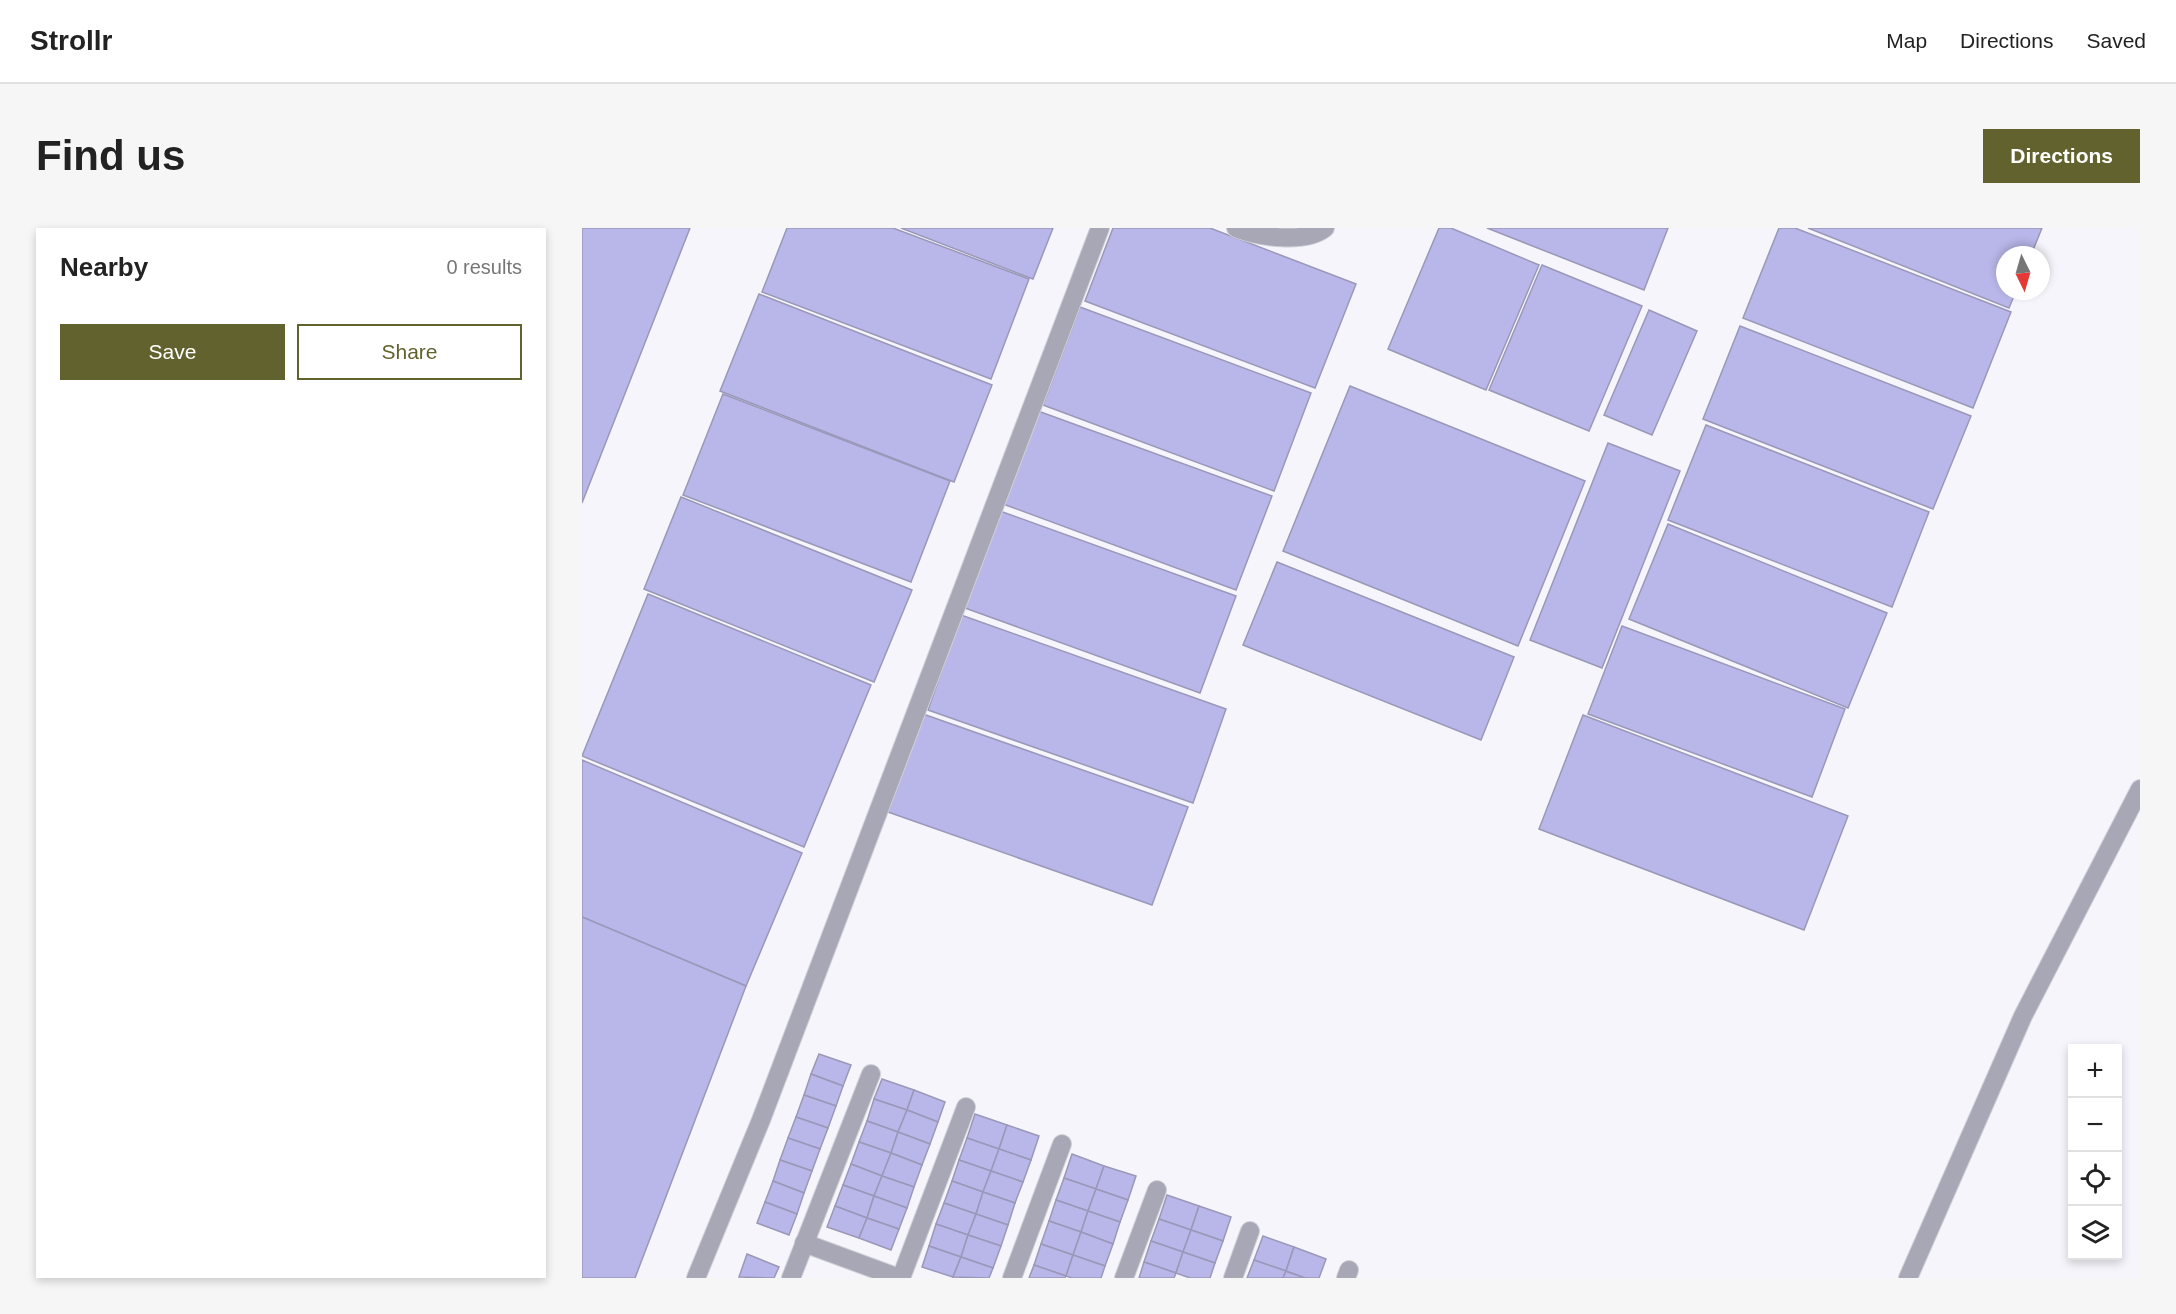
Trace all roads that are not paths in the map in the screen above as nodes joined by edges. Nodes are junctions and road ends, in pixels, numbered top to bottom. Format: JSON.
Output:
{"nodes":[{"id":1,"x":1100,"y":228,"type":"edge"},
{"id":2,"x":1236,"y":228,"type":"edge"},
{"id":3,"x":1325,"y":228,"type":"edge"},
{"id":4,"x":2140,"y":789,"type":"edge"},
{"id":5,"x":871,"y":1074,"type":"dead end"},
{"id":6,"x":966,"y":1107,"type":"dead end"},
{"id":7,"x":1062,"y":1144,"type":"dead end"},
{"id":8,"x":1157,"y":1190,"type":"dead end"},
{"id":9,"x":1250,"y":1231,"type":"dead end"},
{"id":10,"x":804,"y":1243,"type":"junction"},
{"id":11,"x":696,"y":1278,"type":"edge"},
{"id":12,"x":791,"y":1278,"type":"edge"},
{"id":13,"x":900,"y":1278,"type":"edge"},
{"id":14,"x":1012,"y":1278,"type":"edge"},
{"id":15,"x":1124,"y":1278,"type":"edge"},
{"id":16,"x":1233,"y":1278,"type":"edge"},
{"id":17,"x":1908,"y":1278,"type":"edge"}],
"edges":[{"from":1,"to":11,"type":"street"},
{"from":2,"to":3,"type":"street"},
{"from":4,"to":17,"type":"street"},
{"from":5,"to":10,"type":"street"},
{"from":6,"to":13,"type":"street"},
{"from":7,"to":14,"type":"street"},
{"from":8,"to":15,"type":"street"},
{"from":9,"to":16,"type":"street"},
{"from":10,"to":12,"type":"street"},
{"from":10,"to":13,"type":"street"}]}
